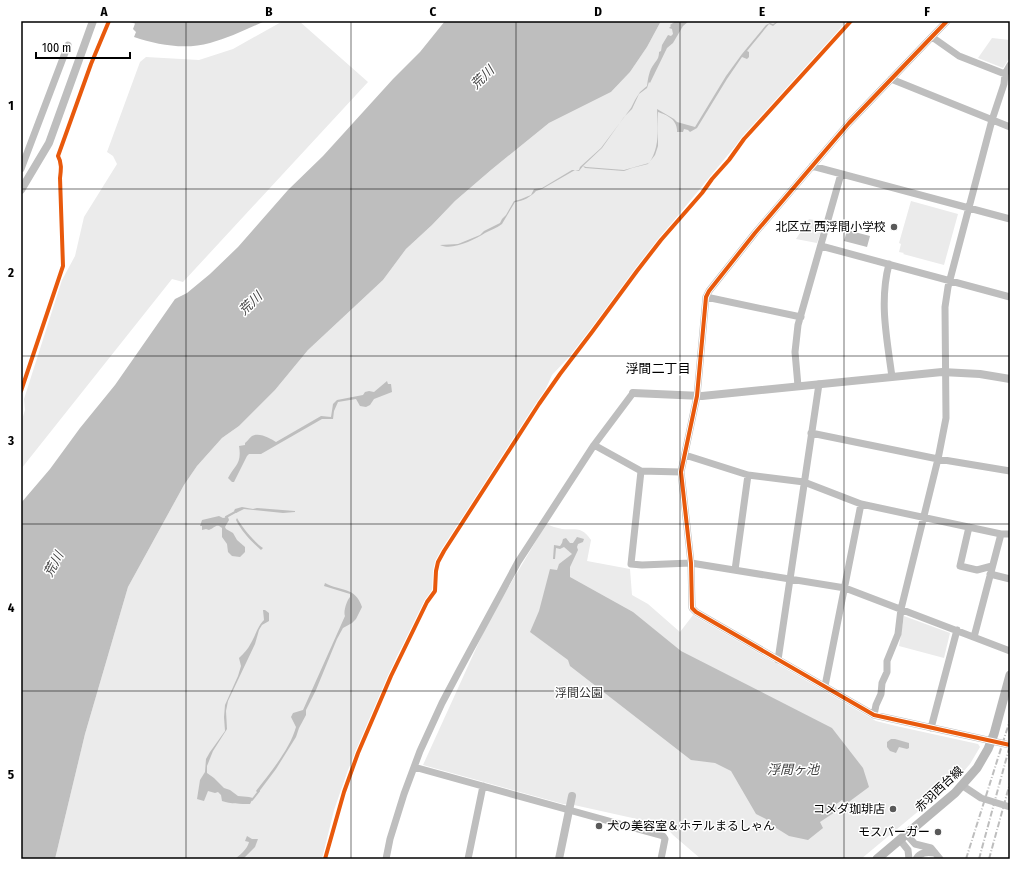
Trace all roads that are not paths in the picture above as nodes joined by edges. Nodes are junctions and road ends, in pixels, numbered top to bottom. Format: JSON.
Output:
{"nodes":[{"id":1,"x":93,"y":21,"type":"edge"},
{"id":2,"x":947,"y":21,"type":"edge"},
{"id":3,"x":932,"y":37,"type":"junction"},
{"id":4,"x":68,"y":45,"type":"dead end"},
{"id":5,"x":1010,"y":66,"type":"edge"},
{"id":6,"x":1005,"y":74,"type":"junction"},
{"id":7,"x":891,"y":79,"type":"junction"},
{"id":8,"x":992,"y":120,"type":"junction"},
{"id":9,"x":1010,"y":127,"type":"edge"},
{"id":10,"x":812,"y":166,"type":"junction"},
{"id":11,"x":21,"y":169,"type":"edge"},
{"id":12,"x":841,"y":174,"type":"junction"},
{"id":13,"x":21,"y":190,"type":"edge"},
{"id":14,"x":969,"y":208,"type":"junction"},
{"id":15,"x":1010,"y":219,"type":"edge"},
{"id":16,"x":820,"y":246,"type":"junction"},
{"id":17,"x":890,"y":264,"type":"junction"},
{"id":18,"x":950,"y":280,"type":"junction"},
{"id":19,"x":1010,"y":296,"type":"edge"},
{"id":20,"x":706,"y":297,"type":"junction"},
{"id":21,"x":801,"y":317,"type":"junction"},
{"id":22,"x":946,"y":372,"type":"junction"},
{"id":23,"x":892,"y":377,"type":"junction"},
{"id":24,"x":1010,"y":379,"type":"edge"},
{"id":25,"x":819,"y":384,"type":"junction"},
{"id":26,"x":798,"y":386,"type":"junction"},
{"id":27,"x":633,"y":393,"type":"joint"},
{"id":28,"x":697,"y":396,"type":"junction"},
{"id":29,"x":811,"y":434,"type":"junction"},
{"id":30,"x":594,"y":445,"type":"junction"},
{"id":31,"x":685,"y":455,"type":"junction"},
{"id":32,"x":938,"y":459,"type":"junction"},
{"id":33,"x":641,"y":471,"type":"junction"},
{"id":34,"x":1010,"y":471,"type":"edge"},
{"id":35,"x":681,"y":472,"type":"junction"},
{"id":36,"x":748,"y":474,"type":"junction"},
{"id":37,"x":804,"y":482,"type":"junction"},
{"id":38,"x":862,"y":504,"type":"junction"},
{"id":39,"x":923,"y":517,"type":"junction"},
{"id":40,"x":969,"y":527,"type":"junction"},
{"id":41,"x":1001,"y":534,"type":"junction"},
{"id":42,"x":1010,"y":534,"type":"edge"},
{"id":43,"x":691,"y":563,"type":"junction"},
{"id":44,"x":992,"y":566,"type":"junction"},
{"id":45,"x":735,"y":570,"type":"junction"},
{"id":46,"x":990,"y":574,"type":"junction"},
{"id":47,"x":790,"y":579,"type":"junction"},
{"id":48,"x":1010,"y":579,"type":"edge"},
{"id":49,"x":845,"y":588,"type":"junction"},
{"id":50,"x":901,"y":609,"type":"junction"},
{"id":51,"x":957,"y":630,"type":"junction"},
{"id":52,"x":974,"y":637,"type":"junction"},
{"id":53,"x":1010,"y":651,"type":"edge"},
{"id":54,"x":778,"y":660,"type":"junction"},
{"id":55,"x":1010,"y":675,"type":"edge"},
{"id":56,"x":825,"y":686,"type":"junction"},
{"id":57,"x":874,"y":715,"type":"junction"},
{"id":58,"x":931,"y":728,"type":"junction"},
{"id":59,"x":991,"y":742,"type":"junction"},
{"id":60,"x":1010,"y":745,"type":"edge"},
{"id":61,"x":414,"y":767,"type":"junction"},
{"id":62,"x":483,"y":786,"type":"junction"},
{"id":63,"x":963,"y":786,"type":"junction"},
{"id":64,"x":572,"y":796,"type":"dead end"},
{"id":65,"x":1010,"y":807,"type":"edge"},
{"id":66,"x":570,"y":810,"type":"junction"},
{"id":67,"x":903,"y":837,"type":"junction"},
{"id":68,"x":935,"y":853,"type":"junction"},
{"id":69,"x":386,"y":859,"type":"edge"},
{"id":70,"x":468,"y":859,"type":"edge"},
{"id":71,"x":559,"y":859,"type":"edge"},
{"id":72,"x":661,"y":859,"type":"edge"},
{"id":73,"x":877,"y":859,"type":"edge"},
{"id":74,"x":909,"y":859,"type":"edge"},
{"id":75,"x":916,"y":859,"type":"edge"},
{"id":76,"x":940,"y":859,"type":"edge"}],
"edges":[{"from":1,"to":13,"type":"street"},
{"from":2,"to":3,"type":"street"},
{"from":3,"to":6,"type":"street"},
{"from":3,"to":7,"type":"street"},
{"from":4,"to":11,"type":"street"},
{"from":5,"to":6,"type":"street"},
{"from":6,"to":8,"type":"street"},
{"from":7,"to":8,"type":"street"},
{"from":7,"to":10,"type":"street"},
{"from":8,"to":9,"type":"street"},
{"from":8,"to":14,"type":"street"},
{"from":10,"to":12,"type":"street"},
{"from":10,"to":20,"type":"street"},
{"from":12,"to":14,"type":"street"},
{"from":12,"to":16,"type":"street"},
{"from":14,"to":15,"type":"street"},
{"from":14,"to":18,"type":"street"},
{"from":16,"to":17,"type":"street"},
{"from":16,"to":21,"type":"street"},
{"from":17,"to":18,"type":"street"},
{"from":17,"to":23,"type":"street"},
{"from":18,"to":19,"type":"street"},
{"from":18,"to":22,"type":"street"},
{"from":20,"to":21,"type":"street"},
{"from":20,"to":28,"type":"street"},
{"from":21,"to":26,"type":"street"},
{"from":22,"to":23,"type":"street"},
{"from":22,"to":24,"type":"street"},
{"from":22,"to":32,"type":"street"},
{"from":23,"to":25,"type":"street"},
{"from":25,"to":26,"type":"street"},
{"from":25,"to":29,"type":"street"},
{"from":26,"to":28,"type":"street"},
{"from":27,"to":28,"type":"street"},
{"from":27,"to":30,"type":"street"},
{"from":28,"to":31,"type":"street"},
{"from":29,"to":32,"type":"street"},
{"from":29,"to":37,"type":"street"},
{"from":30,"to":33,"type":"street"},
{"from":30,"to":61,"type":"street"},
{"from":31,"to":35,"type":"street"},
{"from":31,"to":36,"type":"street"},
{"from":32,"to":34,"type":"street"},
{"from":32,"to":39,"type":"street"},
{"from":33,"to":35,"type":"street"},
{"from":33,"to":43,"type":"street"},
{"from":35,"to":43,"type":"street"},
{"from":36,"to":37,"type":"street"},
{"from":36,"to":45,"type":"street"},
{"from":37,"to":38,"type":"street"},
{"from":37,"to":47,"type":"street"},
{"from":38,"to":39,"type":"street"},
{"from":38,"to":49,"type":"street"},
{"from":39,"to":40,"type":"street"},
{"from":39,"to":50,"type":"street"},
{"from":40,"to":41,"type":"street"},
{"from":40,"to":44,"type":"street"},
{"from":41,"to":42,"type":"street"},
{"from":41,"to":44,"type":"street"},
{"from":43,"to":45,"type":"street"},
{"from":43,"to":54,"type":"street"},
{"from":44,"to":46,"type":"street"},
{"from":45,"to":47,"type":"street"},
{"from":46,"to":48,"type":"street"},
{"from":46,"to":52,"type":"street"},
{"from":47,"to":49,"type":"street"},
{"from":47,"to":54,"type":"street"},
{"from":49,"to":50,"type":"street"},
{"from":49,"to":56,"type":"street"},
{"from":50,"to":51,"type":"street"},
{"from":50,"to":57,"type":"street"},
{"from":51,"to":52,"type":"street"},
{"from":51,"to":58,"type":"street"},
{"from":52,"to":53,"type":"street"},
{"from":54,"to":56,"type":"street"},
{"from":55,"to":59,"type":"main road","name":"赤羽西台線"},
{"from":56,"to":57,"type":"street"},
{"from":57,"to":58,"type":"street"},
{"from":58,"to":59,"type":"street"},
{"from":59,"to":60,"type":"street"},
{"from":59,"to":63,"type":"main road","name":"赤羽西台線"},
{"from":61,"to":62,"type":"street"},
{"from":61,"to":69,"type":"street"},
{"from":62,"to":66,"type":"street"},
{"from":62,"to":70,"type":"street"},
{"from":63,"to":65,"type":"street"},
{"from":63,"to":67,"type":"main road","name":"赤羽西台線"},
{"from":64,"to":66,"type":"street"},
{"from":66,"to":71,"type":"street"},
{"from":66,"to":72,"type":"street"},
{"from":67,"to":68,"type":"street"},
{"from":67,"to":73,"type":"main road","name":"赤羽西台線"},
{"from":67,"to":74,"type":"street"},
{"from":68,"to":75,"type":"street"},
{"from":68,"to":76,"type":"street"}]}
